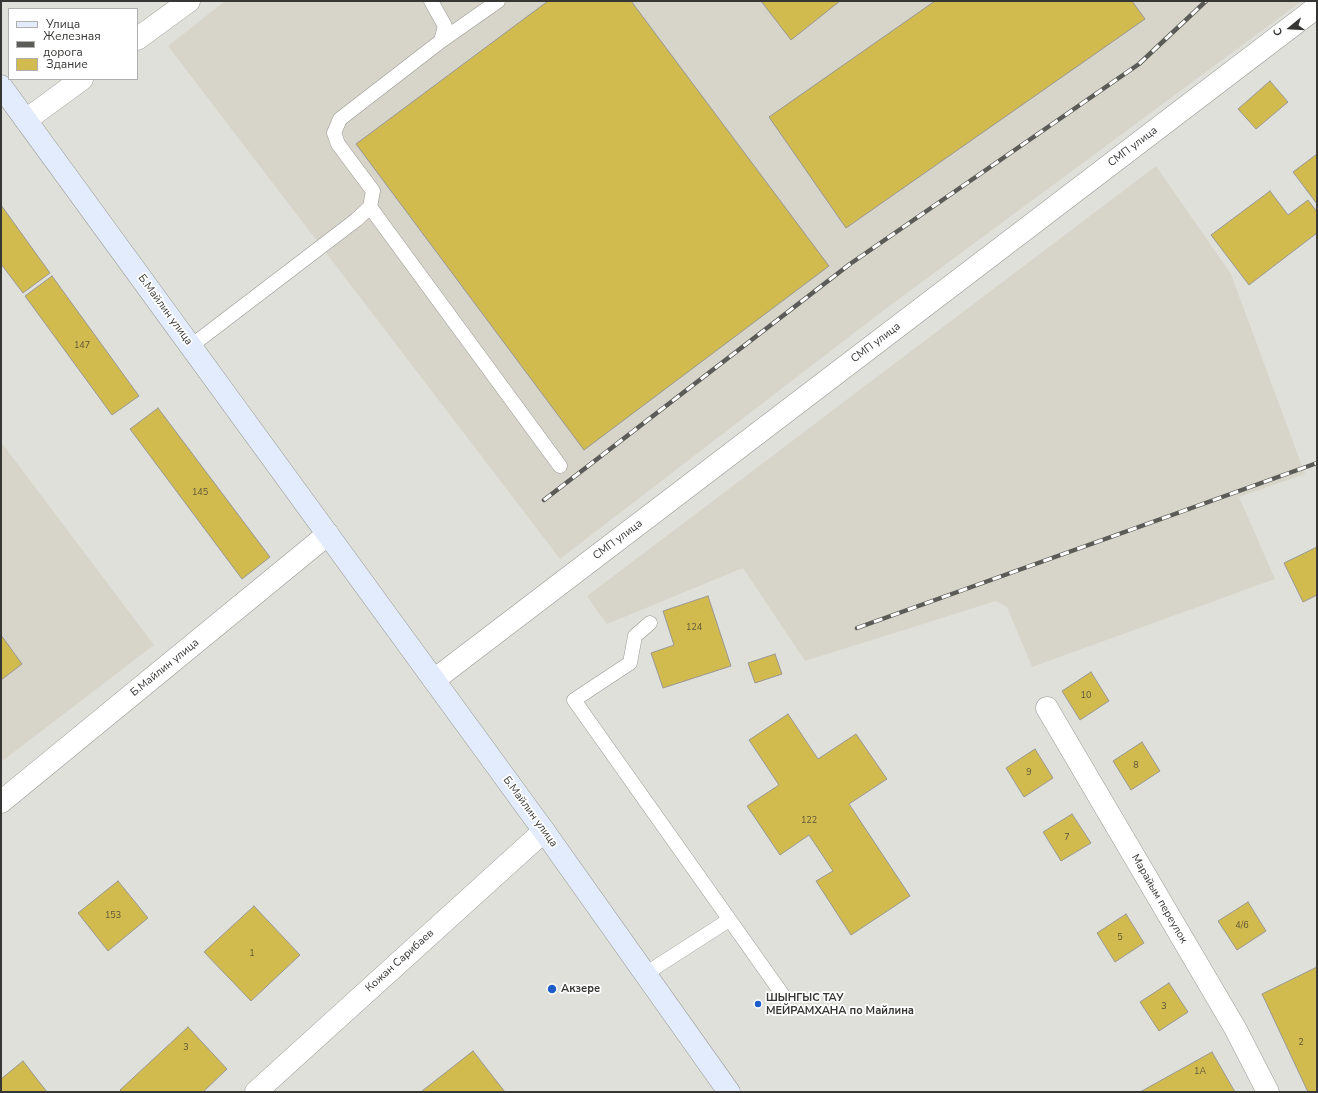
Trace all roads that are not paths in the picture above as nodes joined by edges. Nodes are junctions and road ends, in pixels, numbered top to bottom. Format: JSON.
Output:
{"nodes":[{"id":1,"x":189,"y":1,"type":"edge"},
{"id":2,"x":431,"y":1,"type":"edge"},
{"id":3,"x":498,"y":1,"type":"edge"},
{"id":4,"x":1317,"y":7,"type":"edge"},
{"id":5,"x":138,"y":38,"type":"edge"},
{"id":6,"x":441,"y":41,"type":"junction"},
{"id":7,"x":81,"y":80,"type":"edge"},
{"id":8,"x":1,"y":86,"type":"edge"},
{"id":9,"x":26,"y":120,"type":"junction"},
{"id":10,"x":370,"y":207,"type":"junction"},
{"id":11,"x":191,"y":346,"type":"junction"},
{"id":12,"x":560,"y":466,"type":"dead end"},
{"id":13,"x":328,"y":534,"type":"junction"},
{"id":14,"x":650,"y":623,"type":"dead end"},
{"id":15,"x":434,"y":680,"type":"junction"},
{"id":16,"x":1047,"y":708,"type":"dead end"},
{"id":17,"x":1,"y":802,"type":"edge"},
{"id":18,"x":544,"y":831,"type":"junction"},
{"id":19,"x":729,"y":920,"type":"junction"},
{"id":20,"x":645,"y":974,"type":"junction"},
{"id":21,"x":785,"y":998,"type":"dead end"},
{"id":22,"x":256,"y":1092,"type":"edge"},
{"id":23,"x":729,"y":1092,"type":"edge"},
{"id":24,"x":1268,"y":1092,"type":"edge"}],
"edges":[{"from":1,"to":5,"type":"street"},
{"from":2,"to":6,"type":"lane"},
{"from":3,"to":6,"type":"lane"},
{"from":4,"to":15,"type":"street","name":"СМП улица"},
{"from":6,"to":10,"type":"lane"},
{"from":7,"to":9,"type":"street"},
{"from":8,"to":9,"type":"street","name":"Б.Майлин улица"},
{"from":9,"to":11,"type":"street","name":"Б.Майлин улица"},
{"from":10,"to":11,"type":"lane"},
{"from":10,"to":12,"type":"lane"},
{"from":11,"to":13,"type":"street","name":"Б.Майлин улица"},
{"from":13,"to":15,"type":"street","name":"Б.Майлин улица"},
{"from":13,"to":17,"type":"street","name":"Б.Майлин улица"},
{"from":14,"to":19,"type":"lane"},
{"from":15,"to":18,"type":"street","name":"Б.Майлин улица"},
{"from":16,"to":24,"type":"street","name":"Марайым переулок"},
{"from":18,"to":20,"type":"street","name":"Б.Майлин улица"},
{"from":18,"to":22,"type":"street","name":"Кожан Сарибаев"},
{"from":19,"to":20,"type":"lane"},
{"from":19,"to":21,"type":"lane"},
{"from":20,"to":23,"type":"street","name":"Б.Майлин улица"}]}
